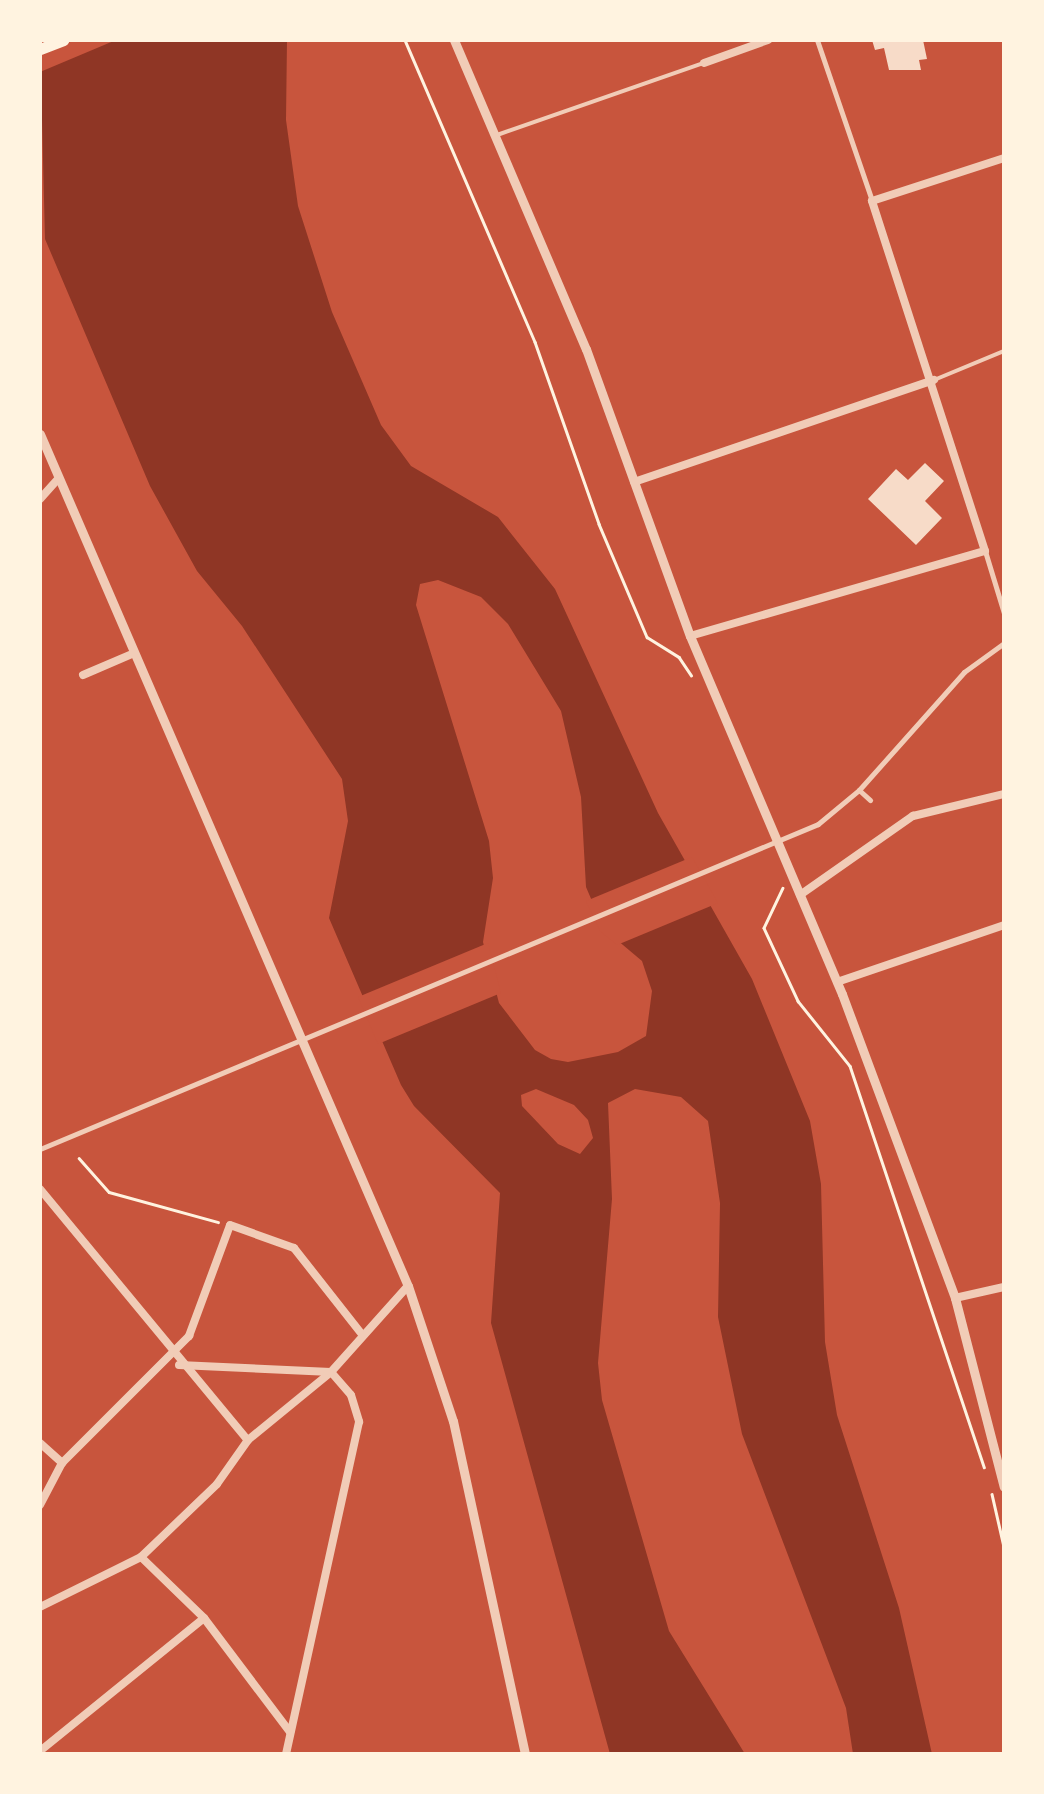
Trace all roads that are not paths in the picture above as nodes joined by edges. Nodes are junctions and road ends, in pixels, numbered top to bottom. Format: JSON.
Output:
{"nodes":[{"id":1,"x":62,"y":40,"type":"edge"},
{"id":2,"x":454,"y":40,"type":"edge"},
{"id":3,"x":768,"y":40,"type":"edge"},
{"id":4,"x":817,"y":40,"type":"edge"},
{"id":5,"x":40,"y":50,"type":"edge"},
{"id":6,"x":704,"y":63,"type":"joint"},
{"id":7,"x":497,"y":136,"type":"junction"},
{"id":8,"x":1004,"y":158,"type":"edge"},
{"id":9,"x":872,"y":201,"type":"junction"},
{"id":10,"x":1004,"y":351,"type":"edge"},
{"id":11,"x":934,"y":380,"type":"junction"},
{"id":12,"x":40,"y":434,"type":"edge"},
{"id":13,"x":58,"y":478,"type":"junction"},
{"id":14,"x":634,"y":482,"type":"junction"},
{"id":15,"x":40,"y":499,"type":"edge"},
{"id":16,"x":985,"y":551,"type":"junction"},
{"id":17,"x":1004,"y":613,"type":"edge"},
{"id":18,"x":690,"y":636,"type":"junction"},
{"id":19,"x":1004,"y":643,"type":"edge"},
{"id":20,"x":132,"y":654,"type":"junction"},
{"id":21,"x":83,"y":675,"type":"dead end"},
{"id":22,"x":858,"y":790,"type":"junction"},
{"id":23,"x":1004,"y":794,"type":"edge"},
{"id":24,"x":870,"y":800,"type":"dead end"},
{"id":25,"x":800,"y":895,"type":"junction"},
{"id":26,"x":1004,"y":925,"type":"edge"},
{"id":27,"x":837,"y":982,"type":"junction"},
{"id":28,"x":40,"y":1149,"type":"edge"},
{"id":29,"x":40,"y":1189,"type":"edge"},
{"id":30,"x":408,"y":1286,"type":"junction"},
{"id":31,"x":1004,"y":1287,"type":"edge"},
{"id":32,"x":955,"y":1298,"type":"junction"},
{"id":33,"x":360,"y":1333,"type":"junction"},
{"id":34,"x":170,"y":1353,"type":"junction"},
{"id":35,"x":180,"y":1364,"type":"junction"},
{"id":36,"x":331,"y":1372,"type":"junction"},
{"id":37,"x":248,"y":1440,"type":"junction"},
{"id":38,"x":40,"y":1443,"type":"edge"},
{"id":39,"x":62,"y":1462,"type":"junction"},
{"id":40,"x":1004,"y":1487,"type":"edge"},
{"id":41,"x":40,"y":1505,"type":"edge"},
{"id":42,"x":141,"y":1557,"type":"junction"},
{"id":43,"x":40,"y":1607,"type":"edge"},
{"id":44,"x":204,"y":1618,"type":"junction"},
{"id":45,"x":291,"y":1733,"type":"junction"},
{"id":46,"x":40,"y":1751,"type":"edge"},
{"id":47,"x":286,"y":1754,"type":"edge"},
{"id":48,"x":525,"y":1754,"type":"edge"}],
"edges":[{"from":1,"to":5,"type":"main road"},
{"from":2,"to":7,"type":"street"},
{"from":3,"to":6,"type":"street"},
{"from":4,"to":9,"type":"street"},
{"from":6,"to":7,"type":"lane"},
{"from":7,"to":14,"type":"street"},
{"from":8,"to":9,"type":"street"},
{"from":9,"to":11,"type":"street"},
{"from":10,"to":11,"type":"lane"},
{"from":11,"to":14,"type":"street"},
{"from":11,"to":16,"type":"street"},
{"from":12,"to":13,"type":"street"},
{"from":13,"to":15,"type":"street"},
{"from":13,"to":20,"type":"street"},
{"from":14,"to":18,"type":"street"},
{"from":16,"to":17,"type":"street"},
{"from":16,"to":18,"type":"street"},
{"from":18,"to":25,"type":"street"},
{"from":19,"to":22,"type":"street"},
{"from":20,"to":21,"type":"street"},
{"from":20,"to":30,"type":"street"},
{"from":22,"to":24,"type":"street"},
{"from":22,"to":28,"type":"street"},
{"from":23,"to":25,"type":"street"},
{"from":25,"to":27,"type":"street"},
{"from":26,"to":27,"type":"street"},
{"from":27,"to":32,"type":"street"},
{"from":29,"to":34,"type":"street"},
{"from":30,"to":33,"type":"street"},
{"from":30,"to":48,"type":"street"},
{"from":31,"to":32,"type":"street"},
{"from":32,"to":40,"type":"street"},
{"from":33,"to":34,"type":"street"},
{"from":33,"to":36,"type":"street"},
{"from":34,"to":35,"type":"street"},
{"from":34,"to":39,"type":"street"},
{"from":35,"to":36,"type":"street"},
{"from":35,"to":37,"type":"street"},
{"from":36,"to":37,"type":"street"},
{"from":36,"to":45,"type":"street"},
{"from":37,"to":42,"type":"street"},
{"from":38,"to":39,"type":"street"},
{"from":39,"to":41,"type":"street"},
{"from":42,"to":43,"type":"street"},
{"from":42,"to":44,"type":"street"},
{"from":44,"to":45,"type":"street"},
{"from":44,"to":46,"type":"street"},
{"from":45,"to":47,"type":"street"}]}
